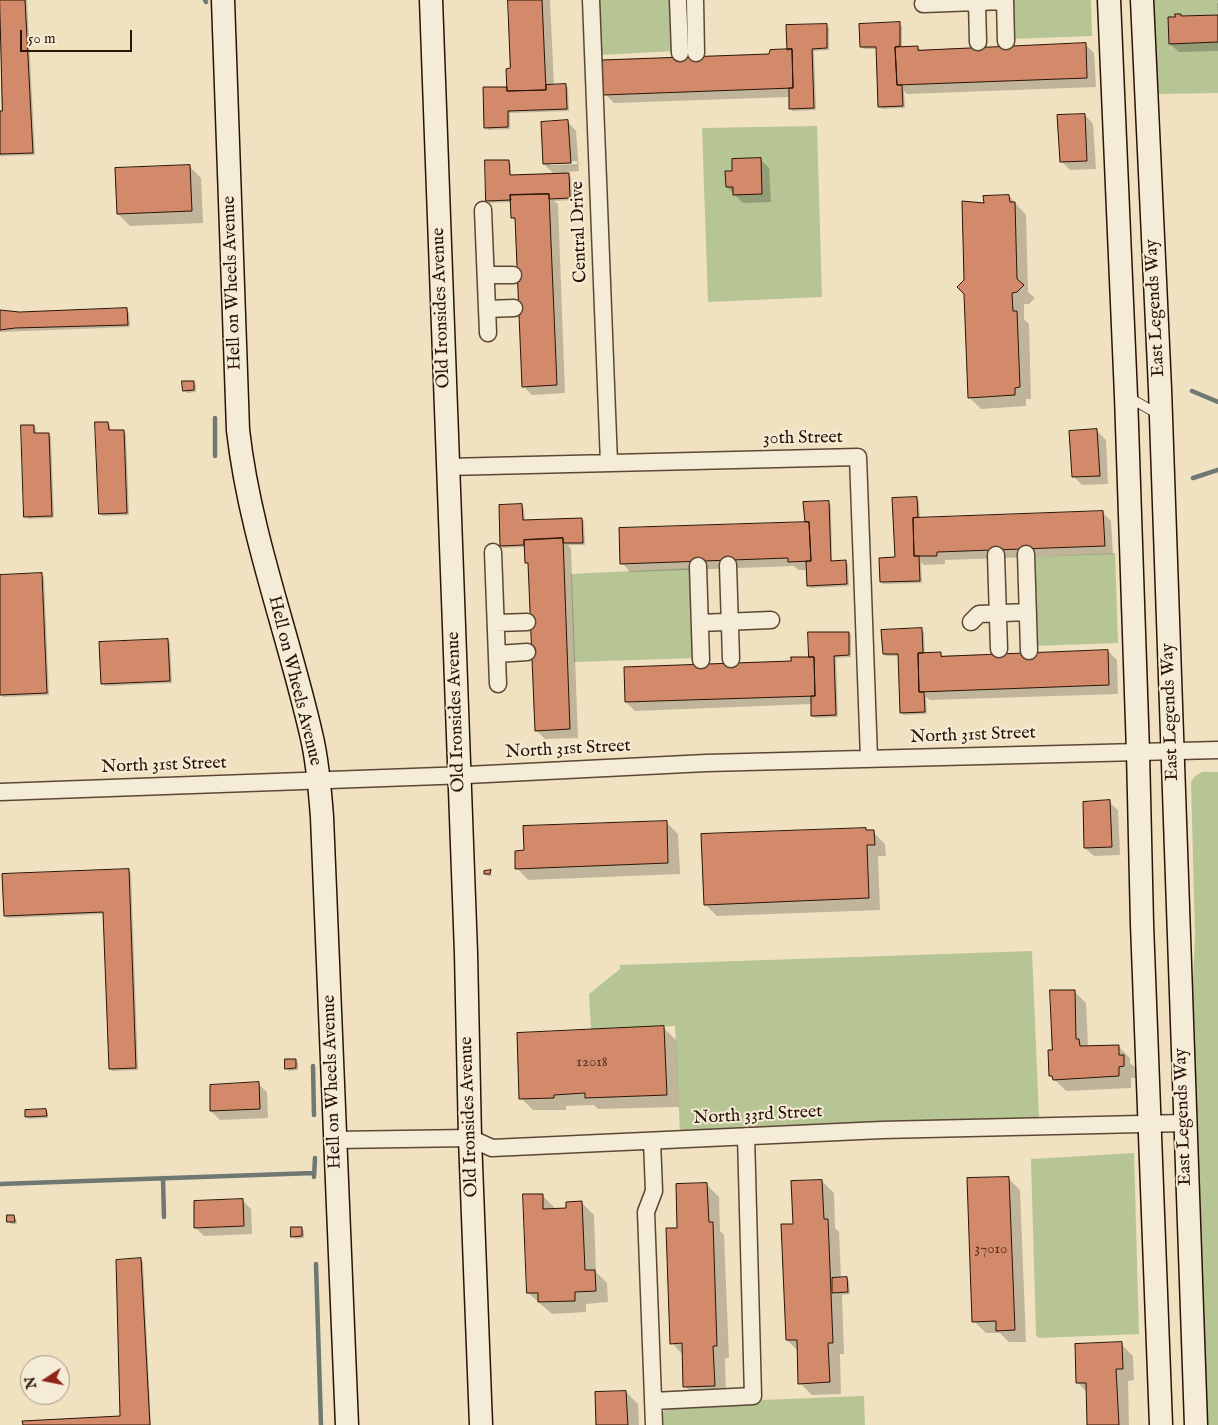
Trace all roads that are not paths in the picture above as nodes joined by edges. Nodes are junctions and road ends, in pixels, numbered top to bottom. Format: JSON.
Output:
{"nodes":[{"id":1,"x":223,"y":0,"type":"edge"},
{"id":2,"x":431,"y":0,"type":"edge"},
{"id":3,"x":591,"y":0,"type":"edge"},
{"id":4,"x":678,"y":0,"type":"edge"},
{"id":5,"x":695,"y":0,"type":"edge"},
{"id":6,"x":1005,"y":0,"type":"edge"},
{"id":7,"x":1109,"y":0,"type":"edge"},
{"id":8,"x":1142,"y":0,"type":"edge"},
{"id":9,"x":974,"y":2,"type":"edge"},
{"id":10,"x":924,"y":4,"type":"dead end"},
{"id":11,"x":1006,"y":41,"type":"dead end"},
{"id":12,"x":978,"y":42,"type":"dead end"},
{"id":13,"x":483,"y":210,"type":"dead end"},
{"id":14,"x":513,"y":275,"type":"dead end"},
{"id":15,"x":486,"y":276,"type":"junction"},
{"id":16,"x":487,"y":308,"type":"junction"},
{"id":17,"x":514,"y":308,"type":"dead end"},
{"id":18,"x":488,"y":333,"type":"dead end"},
{"id":19,"x":1126,"y":396,"type":"junction"},
{"id":20,"x":1160,"y":416,"type":"junction"},
{"id":21,"x":609,"y":463,"type":"junction"},
{"id":22,"x":447,"y":467,"type":"junction"},
{"id":23,"x":493,"y":552,"type":"dead end"},
{"id":24,"x":1026,"y":554,"type":"dead end"},
{"id":25,"x":996,"y":555,"type":"dead end"},
{"id":26,"x":728,"y":565,"type":"dead end"},
{"id":27,"x":698,"y":566,"type":"dead end"},
{"id":28,"x":1028,"y":612,"type":"junction"},
{"id":29,"x":998,"y":613,"type":"junction"},
{"id":30,"x":771,"y":620,"type":"dead end"},
{"id":31,"x":527,"y":622,"type":"dead end"},
{"id":32,"x":730,"y":622,"type":"junction"},
{"id":33,"x":971,"y":622,"type":"dead end"},
{"id":34,"x":496,"y":623,"type":"junction"},
{"id":35,"x":700,"y":623,"type":"junction"},
{"id":36,"x":1000,"y":650,"type":"dead end"},
{"id":37,"x":1029,"y":651,"type":"dead end"},
{"id":38,"x":527,"y":652,"type":"dead end"},
{"id":39,"x":496,"y":654,"type":"junction"},
{"id":40,"x":731,"y":659,"type":"dead end"},
{"id":41,"x":701,"y":660,"type":"dead end"},
{"id":42,"x":498,"y":684,"type":"dead end"},
{"id":43,"x":1218,"y":750,"type":"edge"},
{"id":44,"x":1172,"y":751,"type":"junction"},
{"id":45,"x":1138,"y":752,"type":"junction"},
{"id":46,"x":869,"y":758,"type":"junction"},
{"id":47,"x":459,"y":775,"type":"junction"},
{"id":48,"x":318,"y":780,"type":"junction"},
{"id":49,"x":0,"y":792,"type":"edge"},
{"id":50,"x":1184,"y":1123,"type":"junction"},
{"id":51,"x":1149,"y":1124,"type":"junction"},
{"id":52,"x":746,"y":1136,"type":"junction"},
{"id":53,"x":470,"y":1138,"type":"junction"},
{"id":54,"x":335,"y":1140,"type":"junction"},
{"id":55,"x":652,"y":1141,"type":"junction"},
{"id":56,"x":653,"y":1401,"type":"junction"},
{"id":57,"x":347,"y":1425,"type":"edge"},
{"id":58,"x":481,"y":1425,"type":"edge"},
{"id":59,"x":654,"y":1425,"type":"edge"},
{"id":60,"x":1161,"y":1425,"type":"edge"},
{"id":61,"x":1196,"y":1425,"type":"edge"}],
"edges":[{"from":1,"to":48,"type":"street","name":"Hell on Wheels Avenue"},
{"from":2,"to":22,"type":"street","name":"Old Ironsides Avenue"},
{"from":3,"to":21,"type":"street","name":"Central Drive"},
{"from":4,"to":5,"type":"street"},
{"from":6,"to":9,"type":"street"},
{"from":6,"to":11,"type":"street"},
{"from":7,"to":19,"type":"street","name":"East Legends Way"},
{"from":8,"to":20,"type":"street","name":"East Legends Way"},
{"from":9,"to":10,"type":"street"},
{"from":9,"to":12,"type":"street"},
{"from":13,"to":15,"type":"street"},
{"from":14,"to":15,"type":"street"},
{"from":15,"to":16,"type":"street"},
{"from":16,"to":17,"type":"street"},
{"from":16,"to":18,"type":"street"},
{"from":19,"to":20,"type":"lane"},
{"from":19,"to":45,"type":"street","name":"East Legends Way"},
{"from":20,"to":44,"type":"street","name":"East Legends Way"},
{"from":21,"to":22,"type":"street","name":"30th Street"},
{"from":21,"to":46,"type":"street","name":"30th Street"},
{"from":22,"to":47,"type":"street","name":"Old Ironsides Avenue"},
{"from":23,"to":34,"type":"street"},
{"from":24,"to":28,"type":"street"},
{"from":25,"to":29,"type":"street"},
{"from":26,"to":32,"type":"street"},
{"from":27,"to":35,"type":"street"},
{"from":28,"to":29,"type":"street"},
{"from":28,"to":37,"type":"street"},
{"from":29,"to":33,"type":"street"},
{"from":29,"to":36,"type":"street"},
{"from":30,"to":32,"type":"street"},
{"from":31,"to":34,"type":"street"},
{"from":32,"to":35,"type":"street"},
{"from":32,"to":40,"type":"street"},
{"from":34,"to":39,"type":"street"},
{"from":35,"to":41,"type":"street"},
{"from":38,"to":39,"type":"street"},
{"from":39,"to":42,"type":"street"},
{"from":43,"to":44,"type":"street","name":"North 31st Street"},
{"from":44,"to":45,"type":"street","name":"North 31st Street"},
{"from":44,"to":50,"type":"street","name":"East Legends Way"},
{"from":45,"to":46,"type":"street","name":"North 31st Street"},
{"from":45,"to":51,"type":"street","name":"East Legends Way"},
{"from":46,"to":47,"type":"street","name":"North 31st Street"},
{"from":47,"to":48,"type":"street","name":"North 31st Street"},
{"from":47,"to":53,"type":"street","name":"Old Ironsides Avenue"},
{"from":48,"to":49,"type":"street","name":"North 31st Street"},
{"from":48,"to":54,"type":"street","name":"Hell on Wheels Avenue"},
{"from":50,"to":51,"type":"street","name":"North 33rd Street"},
{"from":50,"to":61,"type":"street","name":"East Legends Way"},
{"from":51,"to":52,"type":"street","name":"North 33rd Street"},
{"from":51,"to":60,"type":"street","name":"East Legends Way"},
{"from":52,"to":55,"type":"street","name":"North 33rd Street"},
{"from":52,"to":56,"type":"street"},
{"from":53,"to":54,"type":"street","name":"North 33rd Street"},
{"from":53,"to":55,"type":"street","name":"North 33rd Street"},
{"from":53,"to":58,"type":"street","name":"Old Ironsides Avenue"},
{"from":54,"to":57,"type":"street","name":"Hell on Wheels Avenue"},
{"from":55,"to":56,"type":"street"},
{"from":56,"to":59,"type":"street"}]}
